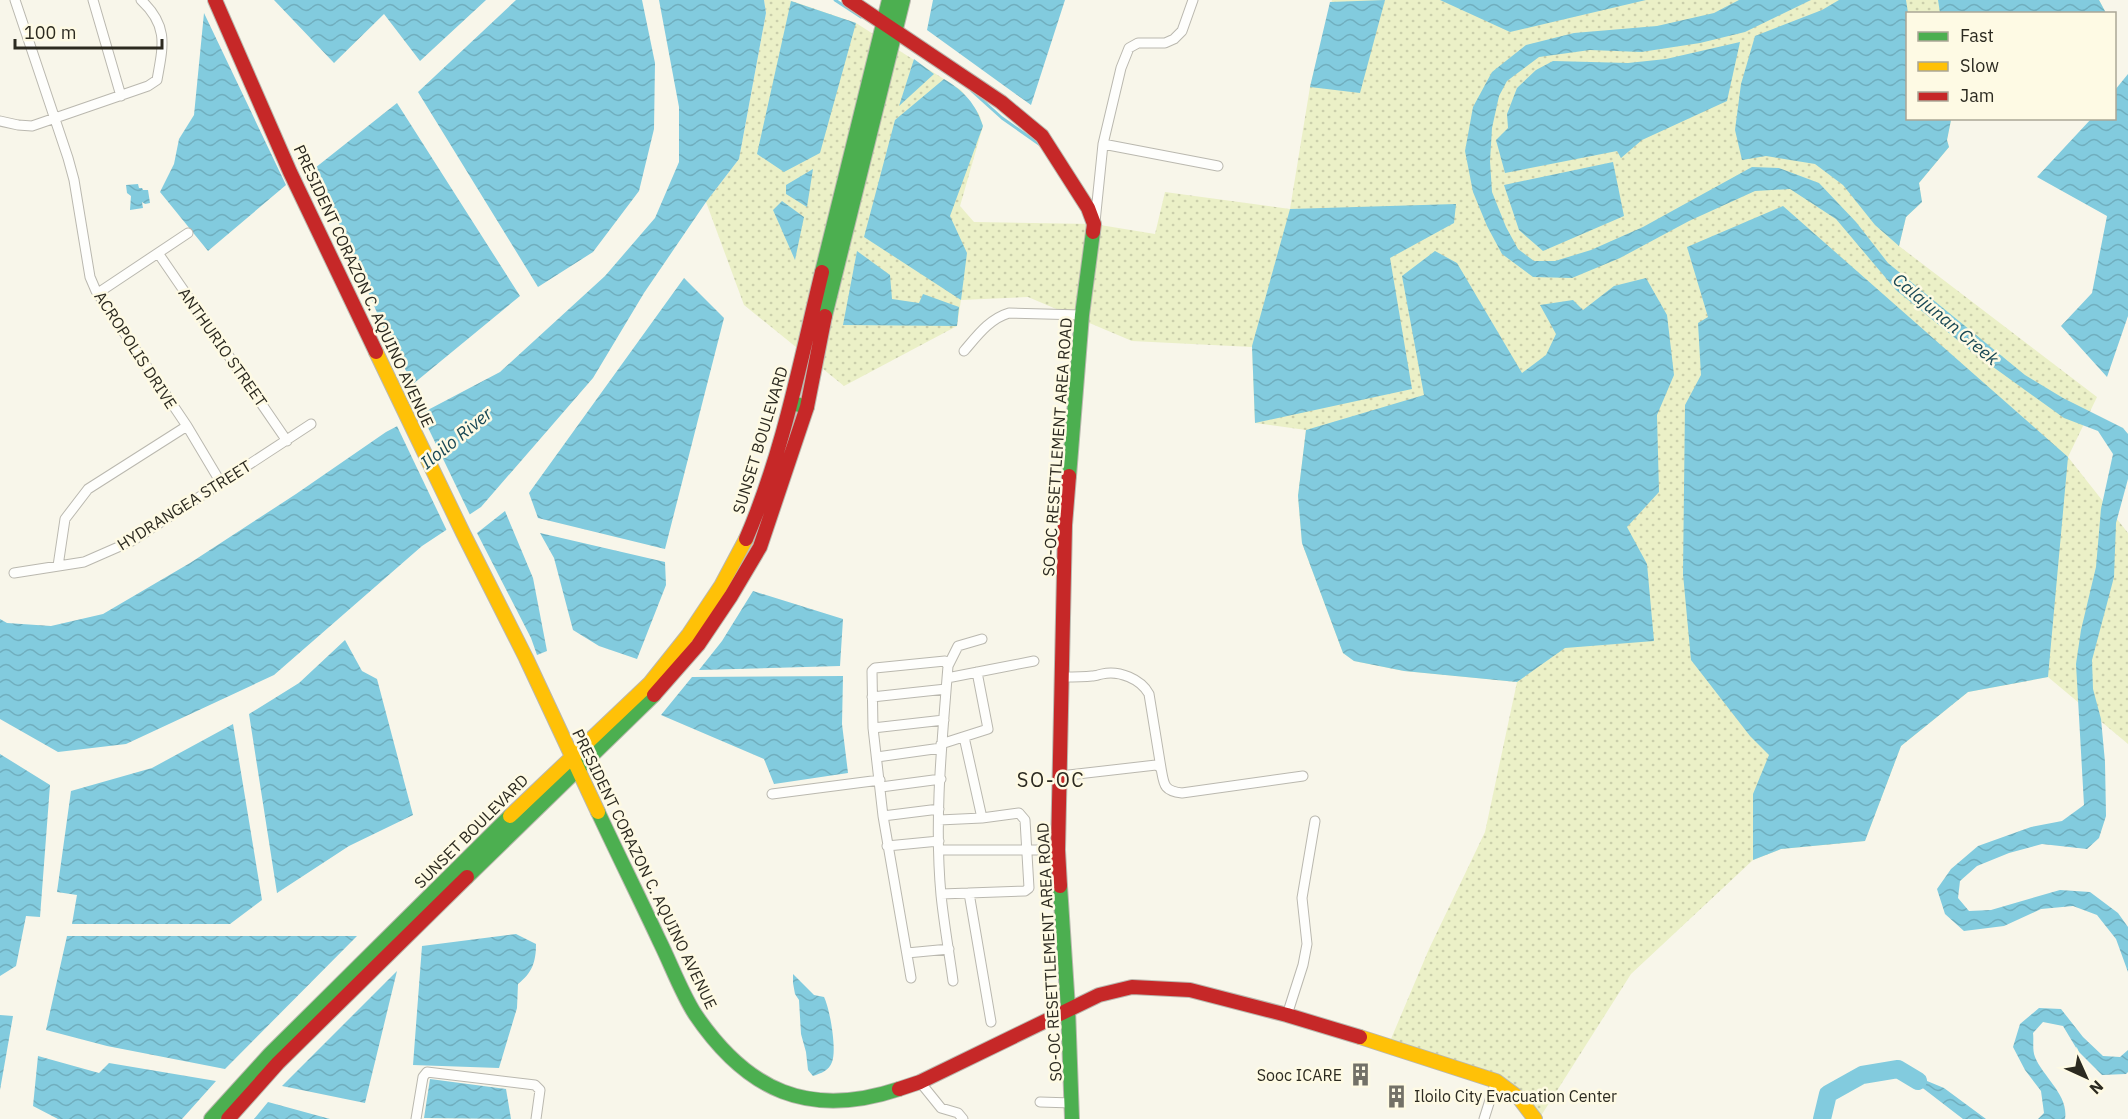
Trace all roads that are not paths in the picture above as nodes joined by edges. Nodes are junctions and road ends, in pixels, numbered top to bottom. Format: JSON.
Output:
{"nodes":[{"id":1,"x":15,"y":0,"type":"edge"},
{"id":2,"x":93,"y":0,"type":"edge"},
{"id":3,"x":141,"y":0,"type":"edge"},
{"id":4,"x":214,"y":0,"type":"edge"},
{"id":5,"x":849,"y":0,"type":"edge"},
{"id":6,"x":889,"y":0,"type":"edge"},
{"id":7,"x":903,"y":0,"type":"edge"},
{"id":8,"x":1193,"y":0,"type":"edge"},
{"id":9,"x":884,"y":23,"type":"junction"},
{"id":10,"x":896,"y":31,"type":"junction"},
{"id":11,"x":121,"y":96,"type":"junction"},
{"id":12,"x":55,"y":119,"type":"junction"},
{"id":13,"x":0,"y":121,"type":"edge"},
{"id":14,"x":1103,"y":144,"type":"junction"},
{"id":15,"x":1218,"y":166,"type":"dead end"},
{"id":16,"x":1094,"y":224,"type":"junction"},
{"id":17,"x":188,"y":233,"type":"dead end"},
{"id":18,"x":158,"y":253,"type":"junction"},
{"id":19,"x":98,"y":293,"type":"junction"},
{"id":20,"x":1082,"y":315,"type":"junction"},
{"id":21,"x":964,"y":351,"type":"dead end"},
{"id":22,"x":792,"y":403,"type":"junction"},
{"id":23,"x":807,"y":407,"type":"junction"},
{"id":24,"x":311,"y":424,"type":"dead end"},
{"id":25,"x":187,"y":426,"type":"junction"},
{"id":26,"x":288,"y":441,"type":"junction"},
{"id":27,"x":221,"y":483,"type":"junction"},
{"id":28,"x":58,"y":566,"type":"junction"},
{"id":29,"x":14,"y":573,"type":"dead end"},
{"id":30,"x":982,"y":639,"type":"dead end"},
{"id":31,"x":1034,"y":661,"type":"dead end"},
{"id":32,"x":948,"y":666,"type":"junction"},
{"id":33,"x":977,"y":672,"type":"junction"},
{"id":34,"x":1063,"y":676,"type":"junction"},
{"id":35,"x":947,"y":678,"type":"junction"},
{"id":36,"x":946,"y":689,"type":"junction"},
{"id":37,"x":872,"y":697,"type":"junction"},
{"id":38,"x":944,"y":720,"type":"junction"},
{"id":39,"x":873,"y":728,"type":"junction"},
{"id":40,"x":964,"y":737,"type":"junction"},
{"id":41,"x":941,"y":746,"type":"junction"},
{"id":42,"x":877,"y":757,"type":"junction"},
{"id":43,"x":574,"y":762,"type":"junction"},
{"id":44,"x":1161,"y":768,"type":"junction"},
{"id":45,"x":1060,"y":776,"type":"junction"},
{"id":46,"x":1303,"y":776,"type":"dead end"},
{"id":47,"x":941,"y":779,"type":"junction"},
{"id":48,"x":880,"y":783,"type":"junction"},
{"id":49,"x":772,"y":794,"type":"dead end"},
{"id":50,"x":939,"y":809,"type":"junction"},
{"id":51,"x":883,"y":816,"type":"junction"},
{"id":52,"x":982,"y":818,"type":"junction"},
{"id":53,"x":939,"y":820,"type":"junction"},
{"id":54,"x":1316,"y":820,"type":"dead end"},
{"id":55,"x":939,"y":845,"type":"junction"},
{"id":56,"x":887,"y":846,"type":"junction"},
{"id":57,"x":1058,"y":850,"type":"junction"},
{"id":58,"x":1027,"y":851,"type":"junction"},
{"id":59,"x":969,"y":893,"type":"junction"},
{"id":60,"x":941,"y":894,"type":"junction"},
{"id":61,"x":949,"y":949,"type":"junction"},
{"id":62,"x":907,"y":953,"type":"junction"},
{"id":63,"x":911,"y":978,"type":"dead end"},
{"id":64,"x":953,"y":981,"type":"dead end"},
{"id":65,"x":1068,"y":1008,"type":"junction"},
{"id":66,"x":1287,"y":1015,"type":"junction"},
{"id":67,"x":991,"y":1022,"type":"dead end"},
{"id":68,"x":1496,"y":1081,"type":"junction"},
{"id":69,"x":920,"y":1082,"type":"junction"},
{"id":70,"x":251,"y":1084,"type":"junction"},
{"id":71,"x":1040,"y":1102,"type":"dead end"},
{"id":72,"x":1072,"y":1103,"type":"junction"},
{"id":73,"x":211,"y":1119,"type":"edge"},
{"id":74,"x":228,"y":1119,"type":"edge"},
{"id":75,"x":417,"y":1119,"type":"edge"},
{"id":76,"x":536,"y":1119,"type":"edge"},
{"id":77,"x":963,"y":1119,"type":"edge"},
{"id":78,"x":1072,"y":1119,"type":"edge"},
{"id":79,"x":1484,"y":1119,"type":"edge"},
{"id":80,"x":1535,"y":1119,"type":"edge"}],
"edges":[{"from":1,"to":12,"type":"street","name":"ACROPOLIS DRIVE"},
{"from":2,"to":11,"type":"street"},
{"from":3,"to":11,"type":"street"},
{"from":4,"to":43,"type":"main road","name":"PRESIDENT CORAZON C. AQUINO AVENUE"},
{"from":5,"to":9,"type":"main road"},
{"from":6,"to":9,"type":"main road","name":"SUNSET BOULEVARD"},
{"from":7,"to":10,"type":"main road","name":"SUNSET BOULEVARD"},
{"from":8,"to":14,"type":"street"},
{"from":9,"to":10,"type":"main road"},
{"from":9,"to":22,"type":"main road","name":"SUNSET BOULEVARD"},
{"from":10,"to":16,"type":"main road"},
{"from":10,"to":23,"type":"main road","name":"SUNSET BOULEVARD"},
{"from":11,"to":12,"type":"street"},
{"from":12,"to":13,"type":"street"},
{"from":12,"to":19,"type":"street","name":"ACROPOLIS DRIVE"},
{"from":14,"to":15,"type":"street"},
{"from":14,"to":16,"type":"street"},
{"from":16,"to":20,"type":"main road","name":"SO-OC RESETTLEMENT AREA ROAD"},
{"from":17,"to":18,"type":"street"},
{"from":18,"to":19,"type":"street"},
{"from":18,"to":26,"type":"street","name":"ANTHURIO STREET"},
{"from":19,"to":25,"type":"street","name":"ACROPOLIS DRIVE"},
{"from":20,"to":21,"type":"street"},
{"from":20,"to":34,"type":"main road","name":"SO-OC RESETTLEMENT AREA ROAD"},
{"from":22,"to":23,"type":"main road"},
{"from":22,"to":43,"type":"main road","name":"SUNSET BOULEVARD"},
{"from":23,"to":43,"type":"main road","name":"SUNSET BOULEVARD"},
{"from":24,"to":26,"type":"street","name":"HYDRANGEA STREET"},
{"from":25,"to":27,"type":"street","name":"ACROPOLIS DRIVE"},
{"from":25,"to":28,"type":"street"},
{"from":26,"to":27,"type":"street","name":"HYDRANGEA STREET"},
{"from":27,"to":28,"type":"street","name":"HYDRANGEA STREET"},
{"from":28,"to":29,"type":"street","name":"HYDRANGEA STREET"},
{"from":30,"to":32,"type":"street"},
{"from":31,"to":33,"type":"street"},
{"from":32,"to":35,"type":"street"},
{"from":32,"to":37,"type":"street"},
{"from":33,"to":35,"type":"street"},
{"from":33,"to":40,"type":"street"},
{"from":34,"to":44,"type":"street"},
{"from":34,"to":45,"type":"main road","name":"SO-OC RESETTLEMENT AREA ROAD"},
{"from":35,"to":36,"type":"street"},
{"from":36,"to":37,"type":"street"},
{"from":36,"to":38,"type":"street"},
{"from":37,"to":39,"type":"street"},
{"from":38,"to":39,"type":"street"},
{"from":38,"to":41,"type":"street"},
{"from":39,"to":42,"type":"street"},
{"from":40,"to":41,"type":"street"},
{"from":40,"to":52,"type":"street"},
{"from":41,"to":42,"type":"street"},
{"from":41,"to":47,"type":"street"},
{"from":42,"to":48,"type":"street"},
{"from":43,"to":69,"type":"main road","name":"PRESIDENT CORAZON C. AQUINO AVENUE"},
{"from":43,"to":70,"type":"main road","name":"SUNSET BOULEVARD"},
{"from":44,"to":45,"type":"street"},
{"from":44,"to":46,"type":"street"},
{"from":45,"to":57,"type":"main road","name":"SO-OC RESETTLEMENT AREA ROAD"},
{"from":47,"to":48,"type":"street"},
{"from":47,"to":50,"type":"street"},
{"from":48,"to":49,"type":"street"},
{"from":48,"to":51,"type":"street"},
{"from":50,"to":51,"type":"street"},
{"from":50,"to":53,"type":"street"},
{"from":51,"to":56,"type":"street"},
{"from":52,"to":53,"type":"street"},
{"from":52,"to":58,"type":"street"},
{"from":53,"to":55,"type":"street"},
{"from":54,"to":66,"type":"street"},
{"from":55,"to":56,"type":"street"},
{"from":55,"to":58,"type":"street"},
{"from":55,"to":60,"type":"street"},
{"from":56,"to":62,"type":"street"},
{"from":57,"to":58,"type":"street"},
{"from":57,"to":65,"type":"main road","name":"SO-OC RESETTLEMENT AREA ROAD"},
{"from":58,"to":59,"type":"street"},
{"from":59,"to":60,"type":"street"},
{"from":59,"to":67,"type":"street"},
{"from":60,"to":61,"type":"street"},
{"from":61,"to":62,"type":"street"},
{"from":61,"to":64,"type":"street"},
{"from":62,"to":63,"type":"street"},
{"from":65,"to":66,"type":"main road","name":"PRESIDENT CORAZON C. AQUINO AVENUE"},
{"from":65,"to":69,"type":"main road","name":"PRESIDENT CORAZON C. AQUINO AVENUE"},
{"from":65,"to":72,"type":"main road","name":"SO-OC RESETTLEMENT AREA ROAD"},
{"from":66,"to":68,"type":"main road","name":"PRESIDENT CORAZON C. AQUINO AVENUE"},
{"from":68,"to":79,"type":"street"},
{"from":68,"to":80,"type":"main road","name":"PRESIDENT CORAZON C. AQUINO AVENUE"},
{"from":69,"to":77,"type":"street"},
{"from":70,"to":73,"type":"main road","name":"SUNSET BOULEVARD"},
{"from":70,"to":74,"type":"main road","name":"SUNSET BOULEVARD"},
{"from":71,"to":72,"type":"street"},
{"from":72,"to":78,"type":"main road","name":"SO-OC RESETTLEMENT AREA ROAD"},
{"from":75,"to":76,"type":"street"}]}
